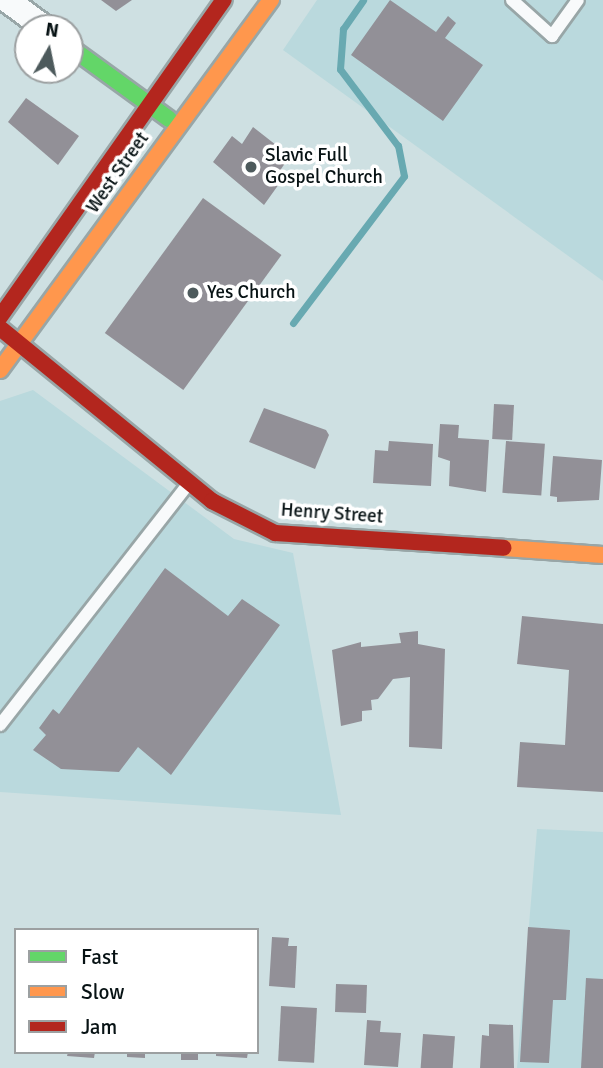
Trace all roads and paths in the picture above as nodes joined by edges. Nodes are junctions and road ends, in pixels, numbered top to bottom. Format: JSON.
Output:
{"nodes":[{"id":1,"x":7,"y":0,"type":"edge"},
{"id":2,"x":224,"y":0,"type":"edge"},
{"id":3,"x":271,"y":0,"type":"edge"},
{"id":4,"x":512,"y":0,"type":"edge"},
{"id":5,"x":578,"y":0,"type":"edge"},
{"id":6,"x":26,"y":14,"type":"edge"},
{"id":7,"x":84,"y":57,"type":"edge"},
{"id":8,"x":149,"y":105,"type":"junction"},
{"id":9,"x":178,"y":125,"type":"junction"},
{"id":10,"x":0,"y":317,"type":"edge"},
{"id":11,"x":0,"y":328,"type":"edge"},
{"id":12,"x":21,"y":343,"type":"junction"},
{"id":13,"x":0,"y":370,"type":"edge"},
{"id":14,"x":189,"y":483,"type":"junction"},
{"id":15,"x":603,"y":555,"type":"edge"},
{"id":16,"x":0,"y":725,"type":"edge"}],
"edges":[{"from":1,"to":6,"type":"street"},
{"from":2,"to":8,"type":"main road","name":"West Street"},
{"from":3,"to":9,"type":"main road","name":"West Street"},
{"from":4,"to":5,"type":"lane"},
{"from":7,"to":8,"type":"main road"},
{"from":8,"to":9,"type":"main road"},
{"from":8,"to":10,"type":"main road","name":"West Street"},
{"from":9,"to":12,"type":"main road","name":"West Street"},
{"from":11,"to":12,"type":"main road","name":"Henry Street"},
{"from":12,"to":13,"type":"main road","name":"West Street"},
{"from":12,"to":14,"type":"main road","name":"Henry Street"},
{"from":14,"to":15,"type":"main road","name":"Henry Street"},
{"from":14,"to":16,"type":"lane"}]}
